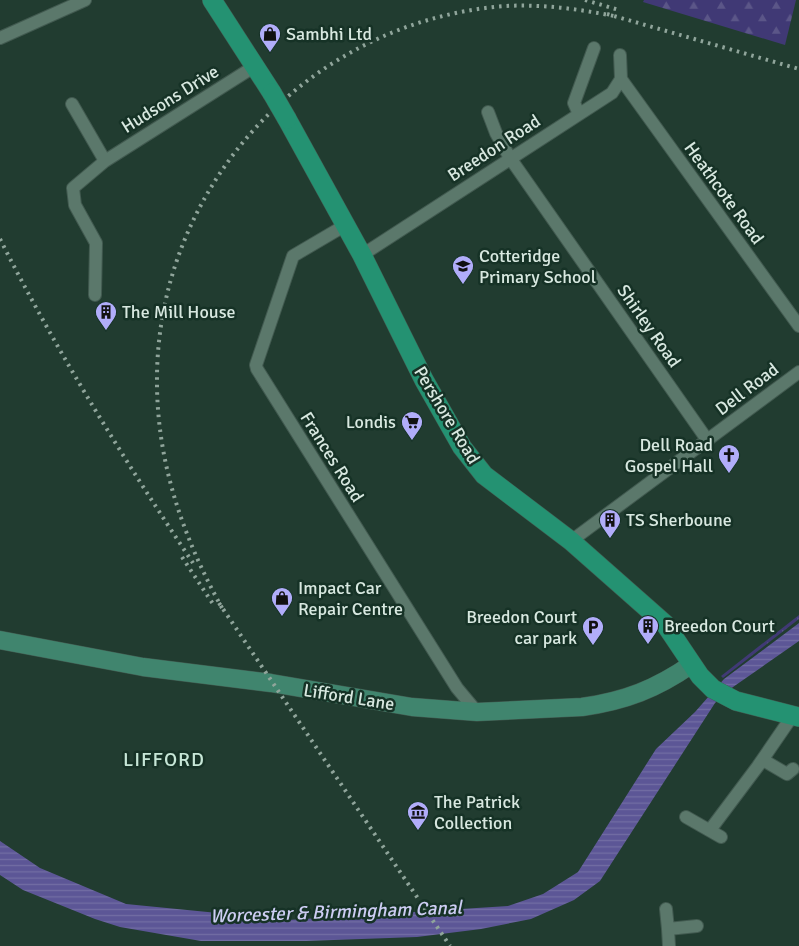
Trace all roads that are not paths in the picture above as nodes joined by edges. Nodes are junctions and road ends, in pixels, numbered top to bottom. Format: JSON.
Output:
{"nodes":[{"id":1,"x":85,"y":0,"type":"edge"},
{"id":2,"x":212,"y":0,"type":"edge"},
{"id":3,"x":2,"y":33,"type":"edge"},
{"id":4,"x":594,"y":48,"type":"dead end"},
{"id":5,"x":620,"y":56,"type":"dead end"},
{"id":6,"x":255,"y":66,"type":"junction"},
{"id":7,"x":621,"y":79,"type":"junction"},
{"id":8,"x":72,"y":104,"type":"dead end"},
{"id":9,"x":488,"y":112,"type":"dead end"},
{"id":10,"x":579,"y":114,"type":"junction"},
{"id":11,"x":510,"y":158,"type":"junction"},
{"id":12,"x":105,"y":161,"type":"junction"},
{"id":13,"x":344,"y":226,"type":"junction"},
{"id":14,"x":362,"y":255,"type":"junction"},
{"id":15,"x":95,"y":294,"type":"dead end"},
{"id":16,"x":799,"y":326,"type":"edge"},
{"id":17,"x":799,"y":372,"type":"edge"},
{"id":18,"x":708,"y":441,"type":"junction"},
{"id":19,"x":571,"y":541,"type":"junction"},
{"id":20,"x":0,"y":640,"type":"edge"},
{"id":21,"x":696,"y":670,"type":"junction"},
{"id":22,"x":477,"y":712,"type":"junction"},
{"id":23,"x":789,"y":718,"type":"edge"},
{"id":24,"x":763,"y":760,"type":"junction"},
{"id":25,"x":793,"y":769,"type":"dead end"},
{"id":26,"x":686,"y":817,"type":"dead end"},
{"id":27,"x":666,"y":910,"type":"dead end"},
{"id":28,"x":696,"y":926,"type":"dead end"},
{"id":29,"x":668,"y":929,"type":"junction"},
{"id":30,"x":669,"y":946,"type":"edge"}],
"edges":[{"from":1,"to":3,"type":"street"},
{"from":2,"to":6,"type":"main road","name":"Pershore Road"},
{"from":4,"to":10,"type":"street"},
{"from":5,"to":7,"type":"street"},
{"from":6,"to":12,"type":"street","name":"Hudsons Drive"},
{"from":6,"to":13,"type":"main road","name":"Pershore Road","bridge":true},
{"from":7,"to":10,"type":"street","name":"Breedon Road"},
{"from":7,"to":16,"type":"street","name":"Heathcote Road"},
{"from":8,"to":12,"type":"street"},
{"from":9,"to":11,"type":"street","name":"Shirley Road"},
{"from":10,"to":11,"type":"street","name":"Breedon Road"},
{"from":11,"to":14,"type":"street","name":"Breedon Road"},
{"from":11,"to":18,"type":"street","name":"Shirley Road"},
{"from":12,"to":15,"type":"street","name":"Hudsons Drive"},
{"from":13,"to":14,"type":"main road","name":"Pershore Road"},
{"from":13,"to":22,"type":"street","name":"Frances Road"},
{"from":14,"to":19,"type":"main road","name":"Pershore Road"},
{"from":17,"to":18,"type":"street","name":"Dell Road"},
{"from":18,"to":19,"type":"street","name":"Dell Road"},
{"from":19,"to":21,"type":"main road","name":"Pershore Road"},
{"from":20,"to":22,"type":"street","name":"Lifford Lane"},
{"from":21,"to":22,"type":"street","name":"Lifford Lane"},
{"from":21,"to":23,"type":"main road","name":"Pershore Road"},
{"from":23,"to":24,"type":"street"},
{"from":24,"to":25,"type":"street"},
{"from":24,"to":26,"type":"street"},
{"from":27,"to":29,"type":"street"},
{"from":28,"to":29,"type":"street"},
{"from":29,"to":30,"type":"street"}]}
